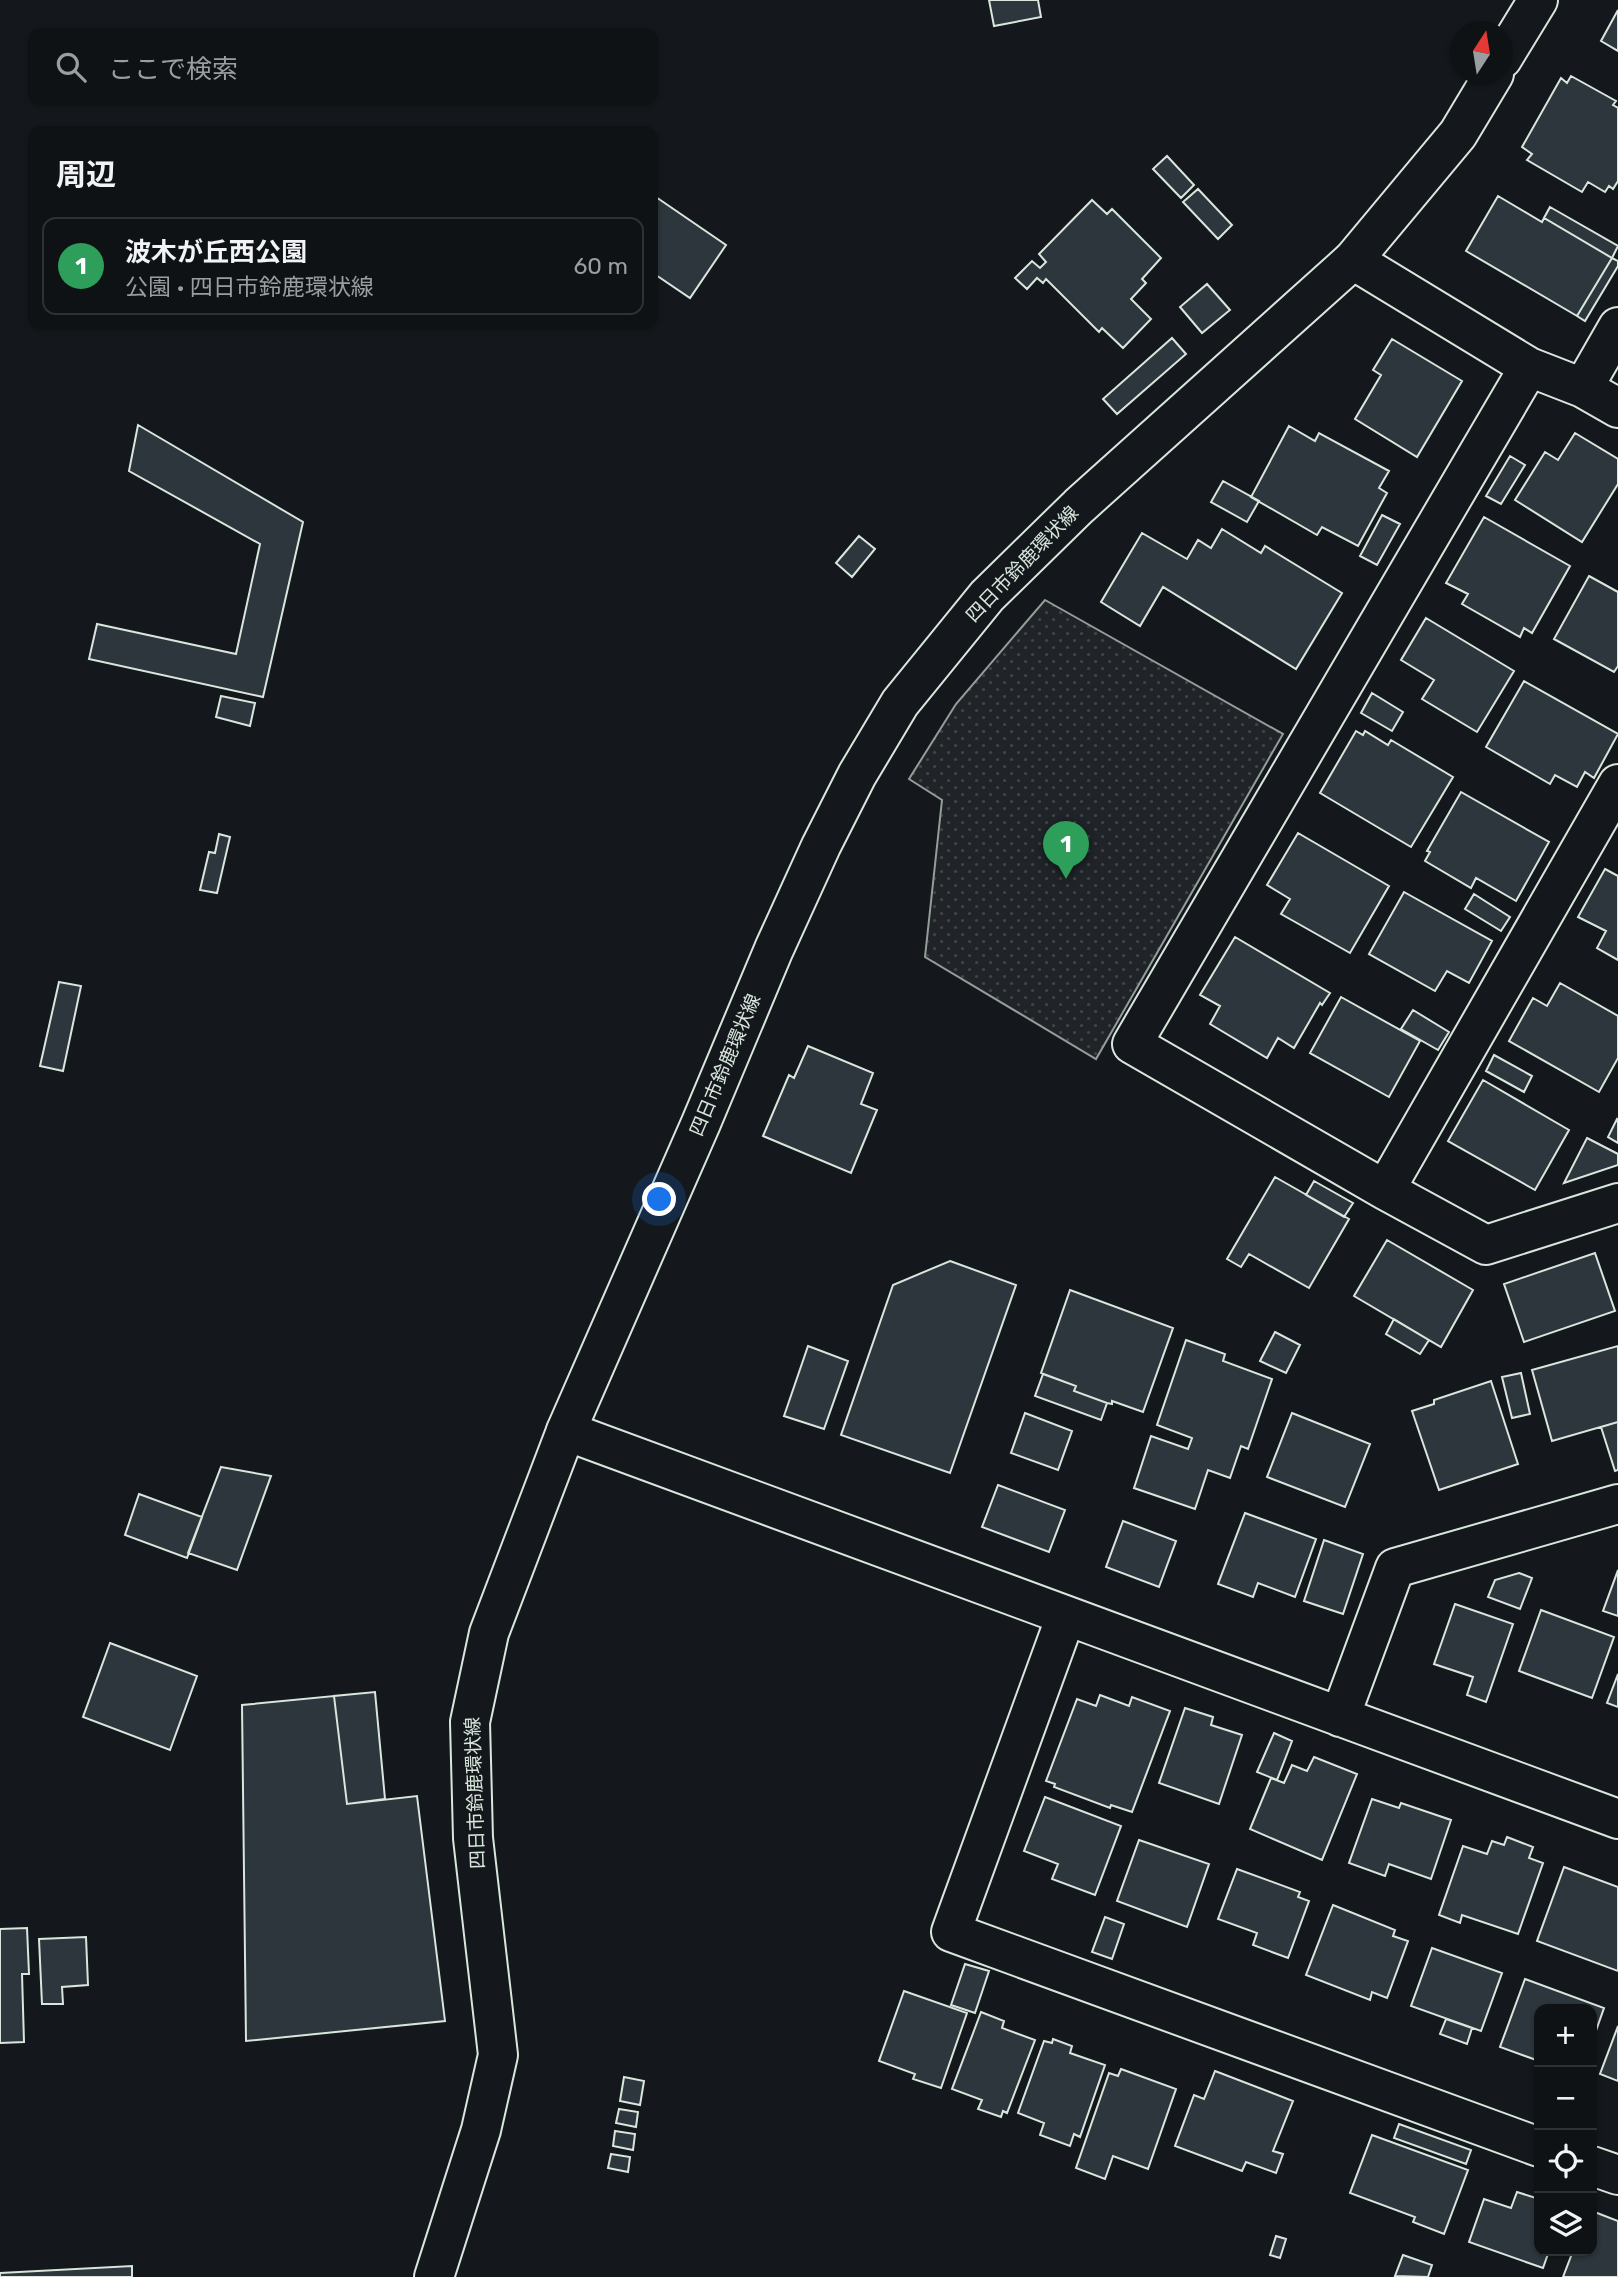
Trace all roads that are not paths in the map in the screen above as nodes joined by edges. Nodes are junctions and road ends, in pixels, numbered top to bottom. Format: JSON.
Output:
{"nodes":[{"id":1,"x":1538,"y":0,"type":"edge"},
{"id":2,"x":1513,"y":42,"type":"edge"},
{"id":3,"x":1488,"y":84,"type":"edge"},
{"id":4,"x":1353,"y":260,"type":"junction"},
{"id":5,"x":1618,"y":327,"type":"edge"},
{"id":6,"x":1529,"y":367,"type":"junction"},
{"id":7,"x":1583,"y":388,"type":"junction"},
{"id":8,"x":1618,"y":408,"type":"edge"},
{"id":9,"x":1618,"y":784,"type":"edge"},
{"id":10,"x":1385,"y":1190,"type":"junction"},
{"id":11,"x":1618,"y":1203,"type":"edge"},
{"id":12,"x":566,"y":1431,"type":"junction"},
{"id":13,"x":1618,"y":1504,"type":"edge"},
{"id":14,"x":1066,"y":1616,"type":"junction"},
{"id":15,"x":1340,"y":1717,"type":"junction"},
{"id":16,"x":1618,"y":1819,"type":"edge"},
{"id":17,"x":1534,"y":2145,"type":"edge"},
{"id":18,"x":1597,"y":2168,"type":"edge"},
{"id":19,"x":1618,"y":2175,"type":"edge"},
{"id":20,"x":434,"y":2277,"type":"edge"}],
"edges":[{"from":1,"to":2,"type":"street"},
{"from":3,"to":4,"type":"street","name":"四日市鈴鹿環状線"},
{"from":4,"to":6,"type":"street"},
{"from":4,"to":12,"type":"street","name":"四日市鈴鹿環状線"},
{"from":5,"to":7,"type":"street"},
{"from":6,"to":7,"type":"street"},
{"from":6,"to":10,"type":"street"},
{"from":7,"to":8,"type":"street"},
{"from":9,"to":10,"type":"street"},
{"from":10,"to":11,"type":"street"},
{"from":12,"to":14,"type":"street"},
{"from":12,"to":20,"type":"street","name":"四日市鈴鹿環状線"},
{"from":13,"to":15,"type":"street"},
{"from":14,"to":15,"type":"street"},
{"from":14,"to":17,"type":"street"},
{"from":15,"to":16,"type":"street"},
{"from":18,"to":19,"type":"street"}]}
